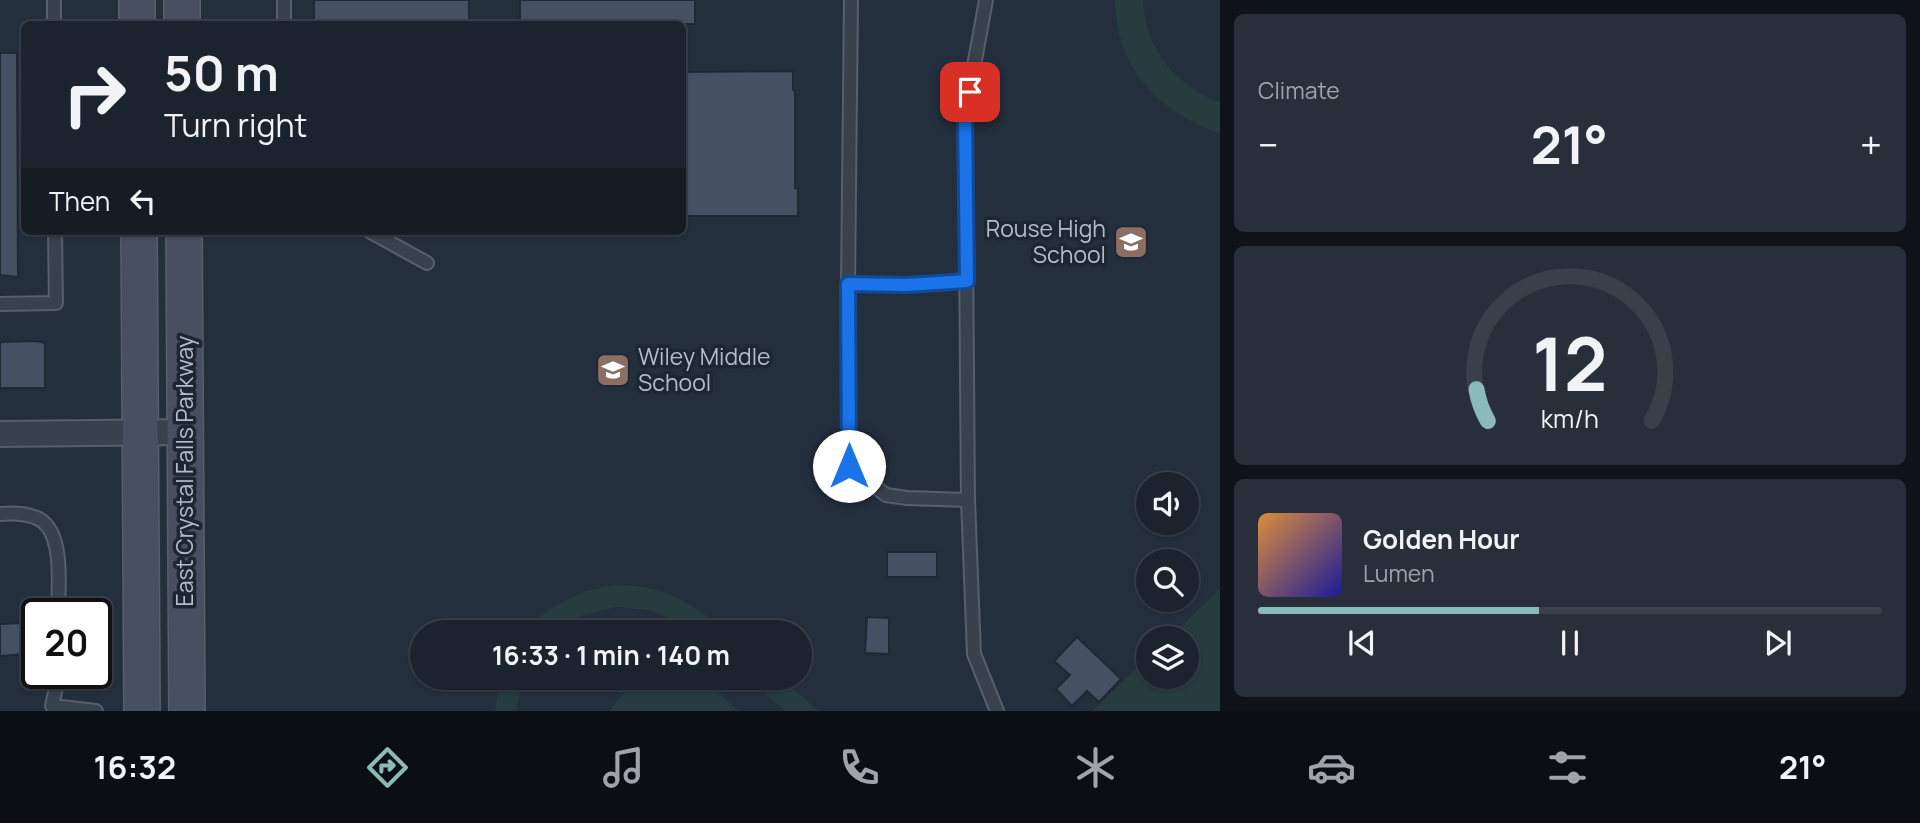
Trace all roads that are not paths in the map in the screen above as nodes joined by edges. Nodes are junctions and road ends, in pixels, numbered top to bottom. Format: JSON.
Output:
{"nodes":[{"id":1,"x":54,"y":0,"type":"edge"},
{"id":2,"x":137,"y":0,"type":"edge"},
{"id":3,"x":182,"y":0,"type":"edge"},
{"id":4,"x":284,"y":0,"type":"edge"},
{"id":5,"x":851,"y":0,"type":"edge"},
{"id":6,"x":986,"y":0,"type":"edge"},
{"id":7,"x":54,"y":21,"type":"edge"},
{"id":8,"x":137,"y":21,"type":"edge"},
{"id":9,"x":182,"y":21,"type":"edge"},
{"id":10,"x":284,"y":21,"type":"edge"},
{"id":11,"x":55,"y":235,"type":"edge"},
{"id":12,"x":139,"y":235,"type":"edge"},
{"id":13,"x":184,"y":235,"type":"edge"},
{"id":14,"x":377,"y":235,"type":"edge"},
{"id":15,"x":428,"y":262,"type":"dead end"},
{"id":16,"x":967,"y":281,"type":"junction"},
{"id":17,"x":848,"y":284,"type":"junction"},
{"id":18,"x":0,"y":304,"type":"edge"},
{"id":19,"x":184,"y":432,"type":"junction"},
{"id":20,"x":140,"y":433,"type":"junction"},
{"id":21,"x":0,"y":434,"type":"edge"},
{"id":22,"x":968,"y":500,"type":"junction"},
{"id":23,"x":0,"y":514,"type":"edge"},
{"id":24,"x":58,"y":598,"type":"edge"},
{"id":25,"x":56,"y":689,"type":"edge"},
{"id":26,"x":96,"y":711,"type":"edge"},
{"id":27,"x":142,"y":711,"type":"edge"},
{"id":28,"x":187,"y":711,"type":"edge"},
{"id":29,"x":997,"y":711,"type":"edge"}],
"edges":[{"from":1,"to":7,"type":"lane"},
{"from":2,"to":8,"type":"main road"},
{"from":3,"to":9,"type":"main road"},
{"from":4,"to":10,"type":"lane"},
{"from":5,"to":17,"type":"lane"},
{"from":6,"to":16,"type":"lane"},
{"from":11,"to":18,"type":"lane"},
{"from":12,"to":20,"type":"main road","name":"East Crystal Falls Parkway"},
{"from":13,"to":19,"type":"main road","name":"East Crystal Falls Parkway"},
{"from":14,"to":15,"type":"lane"},
{"from":16,"to":17,"type":"lane"},
{"from":16,"to":22,"type":"lane"},
{"from":17,"to":22,"type":"lane"},
{"from":19,"to":20,"type":"street"},
{"from":19,"to":28,"type":"main road","name":"East Crystal Falls Parkway"},
{"from":20,"to":21,"type":"street"},
{"from":20,"to":27,"type":"main road","name":"East Crystal Falls Parkway"},
{"from":22,"to":29,"type":"lane"},
{"from":23,"to":24,"type":"lane"},
{"from":25,"to":26,"type":"lane"}]}
